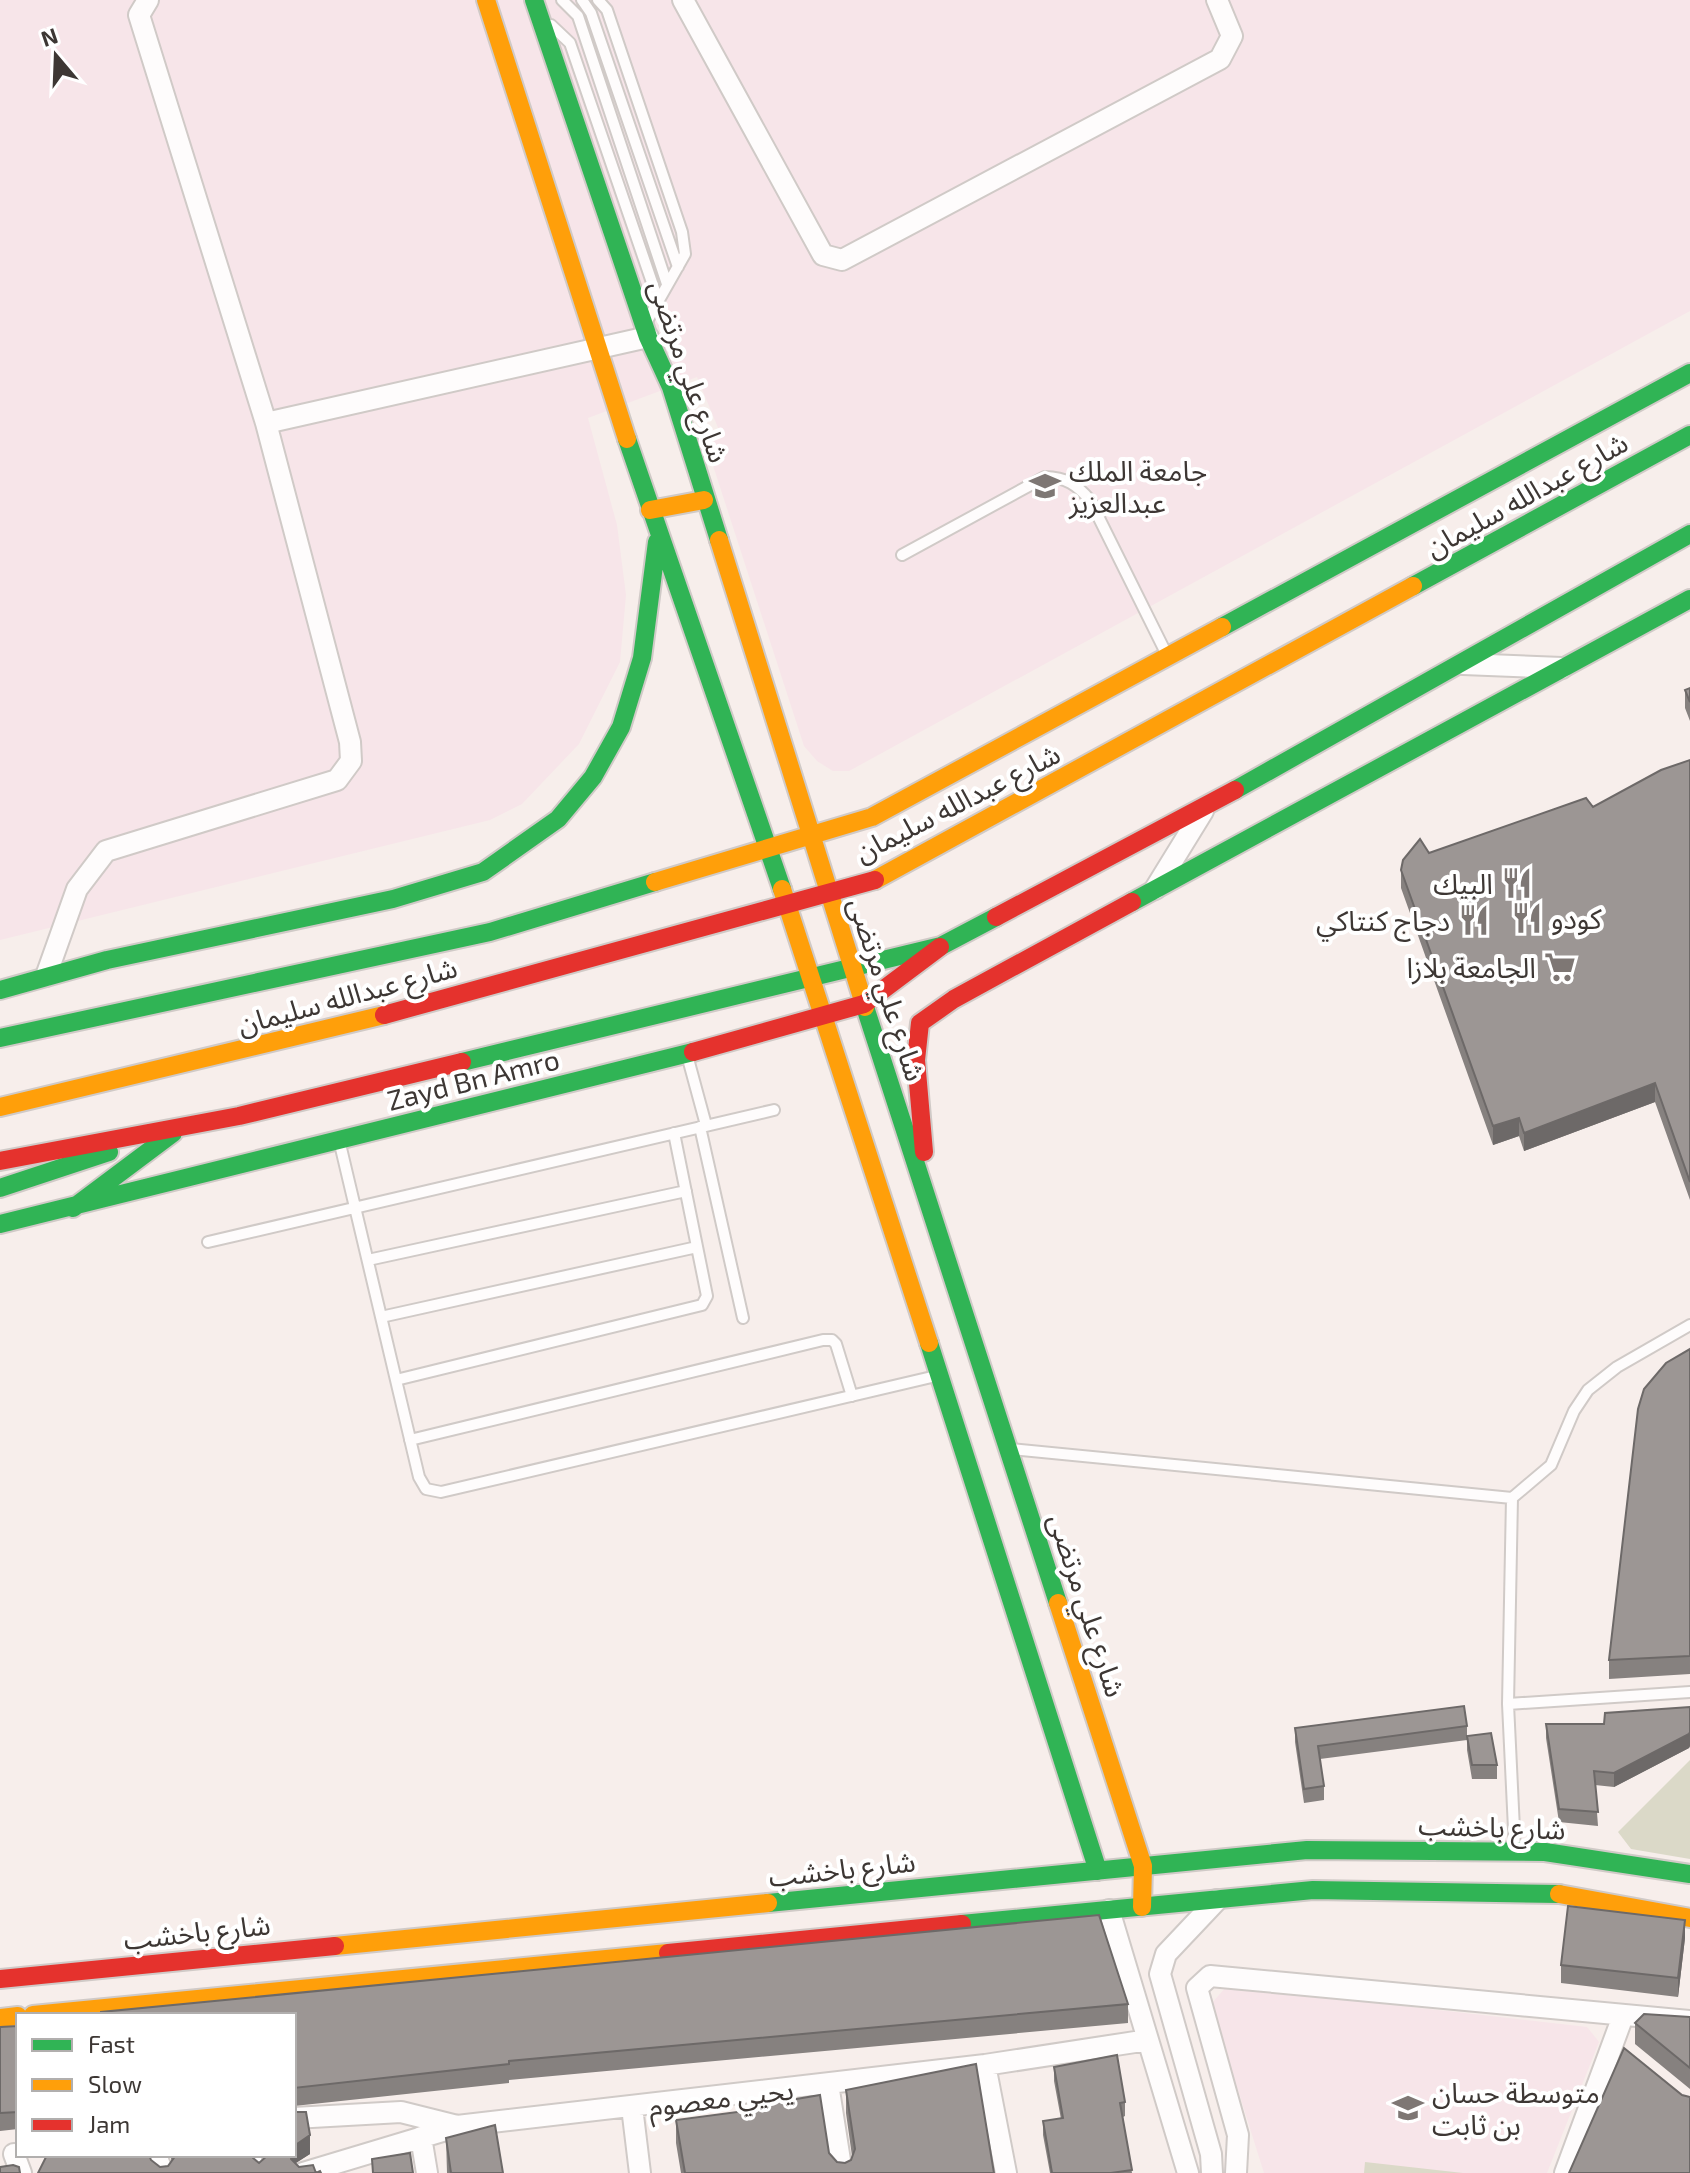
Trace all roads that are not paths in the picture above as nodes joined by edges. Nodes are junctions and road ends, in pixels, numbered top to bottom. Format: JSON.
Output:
{"nodes":[{"id":1,"x":148,"y":0,"type":"edge"},
{"id":2,"x":486,"y":0,"type":"edge"},
{"id":3,"x":562,"y":0,"type":"edge"},
{"id":4,"x":582,"y":0,"type":"edge"},
{"id":5,"x":598,"y":0,"type":"edge"},
{"id":6,"x":683,"y":0,"type":"edge"},
{"id":7,"x":1217,"y":0,"type":"edge"},
{"id":8,"x":536,"y":8,"type":"edge"},
{"id":9,"x":678,"y":267,"type":"junction"},
{"id":10,"x":667,"y":284,"type":"junction"},
{"id":11,"x":658,"y":300,"type":"junction"},
{"id":12,"x":646,"y":331,"type":"junction"},
{"id":13,"x":598,"y":346,"type":"junction"},
{"id":14,"x":1690,"y":373,"type":"edge"},
{"id":15,"x":266,"y":423,"type":"junction"},
{"id":16,"x":1690,"y":435,"type":"edge"},
{"id":17,"x":704,"y":500,"type":"junction"},
{"id":18,"x":650,"y":510,"type":"junction"},
{"id":19,"x":659,"y":533,"type":"junction"},
{"id":20,"x":1690,"y":534,"type":"edge"},
{"id":21,"x":902,"y":555,"type":"dead end"},
{"id":22,"x":1690,"y":599,"type":"edge"},
{"id":23,"x":1168,"y":657,"type":"junction"},
{"id":24,"x":1459,"y":664,"type":"junction"},
{"id":25,"x":1562,"y":668,"type":"junction"},
{"id":26,"x":1205,"y":807,"type":"junction"},
{"id":27,"x":810,"y":835,"type":"junction"},
{"id":28,"x":767,"y":849,"type":"junction"},
{"id":29,"x":1155,"y":889,"type":"junction"},
{"id":30,"x":828,"y":894,"type":"junction"},
{"id":31,"x":787,"y":906,"type":"junction"},
{"id":32,"x":941,"y":946,"type":"junction"},
{"id":33,"x":853,"y":970,"type":"junction"},
{"id":34,"x":46,"y":976,"type":"junction"},
{"id":35,"x":813,"y":979,"type":"junction"},
{"id":36,"x":0,"y":990,"type":"edge"},
{"id":37,"x":864,"y":1004,"type":"junction"},
{"id":38,"x":823,"y":1018,"type":"junction"},
{"id":39,"x":0,"y":1038,"type":"edge"},
{"id":40,"x":686,"y":1053,"type":"junction"},
{"id":41,"x":166,"y":1069,"type":"junction"},
{"id":42,"x":0,"y":1095,"type":"edge"},
{"id":43,"x":0,"y":1107,"type":"edge"},
{"id":44,"x":774,"y":1110,"type":"dead end"},
{"id":45,"x":703,"y":1126,"type":"junction"},
{"id":46,"x":181,"y":1127,"type":"junction"},
{"id":47,"x":674,"y":1133,"type":"junction"},
{"id":48,"x":340,"y":1142,"type":"junction"},
{"id":49,"x":0,"y":1161,"type":"edge"},
{"id":50,"x":0,"y":1188,"type":"edge"},
{"id":51,"x":686,"y":1191,"type":"junction"},
{"id":52,"x":929,"y":1205,"type":"junction"},
{"id":53,"x":356,"y":1207,"type":"junction"},
{"id":54,"x":73,"y":1208,"type":"junction"},
{"id":55,"x":0,"y":1224,"type":"edge"},
{"id":56,"x":208,"y":1242,"type":"dead end"},
{"id":57,"x":697,"y":1247,"type":"junction"},
{"id":58,"x":368,"y":1260,"type":"junction"},
{"id":59,"x":381,"y":1317,"type":"junction"},
{"id":60,"x":743,"y":1318,"type":"dead end"},
{"id":61,"x":1690,"y":1325,"type":"edge"},
{"id":62,"x":938,"y":1375,"type":"junction"},
{"id":63,"x":396,"y":1380,"type":"junction"},
{"id":64,"x":852,"y":1396,"type":"junction"},
{"id":65,"x":410,"y":1440,"type":"junction"},
{"id":66,"x":1008,"y":1449,"type":"junction"},
{"id":67,"x":1512,"y":1498,"type":"junction"},
{"id":68,"x":1690,"y":1692,"type":"edge"},
{"id":69,"x":1508,"y":1704,"type":"junction"},
{"id":70,"x":1515,"y":1852,"type":"junction"},
{"id":71,"x":1143,"y":1866,"type":"junction"},
{"id":72,"x":1098,"y":1871,"type":"junction"},
{"id":73,"x":1690,"y":1874,"type":"edge"},
{"id":74,"x":1217,"y":1900,"type":"junction"},
{"id":75,"x":1142,"y":1907,"type":"junction"},
{"id":76,"x":1109,"y":1910,"type":"junction"},
{"id":77,"x":1690,"y":1918,"type":"edge"},
{"id":78,"x":0,"y":1979,"type":"edge"},
{"id":79,"x":72,"y":2013,"type":"edge"},
{"id":80,"x":1623,"y":2016,"type":"junction"},
{"id":81,"x":1690,"y":2021,"type":"edge"},
{"id":82,"x":1148,"y":2040,"type":"junction"},
{"id":83,"x":1613,"y":2043,"type":"junction"},
{"id":84,"x":1635,"y":2061,"type":"edge"},
{"id":85,"x":985,"y":2065,"type":"junction"},
{"id":86,"x":828,"y":2084,"type":"junction"},
{"id":87,"x":632,"y":2107,"type":"junction"},
{"id":88,"x":296,"y":2118,"type":"edge"},
{"id":89,"x":457,"y":2126,"type":"junction"},
{"id":90,"x":421,"y":2137,"type":"junction"},
{"id":91,"x":336,"y":2167,"type":"edge"},
{"id":92,"x":303,"y":2173,"type":"edge"},
{"id":93,"x":427,"y":2173,"type":"edge"},
{"id":94,"x":640,"y":2173,"type":"edge"},
{"id":95,"x":842,"y":2173,"type":"edge"},
{"id":96,"x":1006,"y":2173,"type":"edge"},
{"id":97,"x":1188,"y":2173,"type":"edge"},
{"id":98,"x":1212,"y":2173,"type":"edge"},
{"id":99,"x":1236,"y":2173,"type":"edge"},
{"id":100,"x":1565,"y":2173,"type":"edge"}],
"edges":[{"from":1,"to":15,"type":"street"},
{"from":2,"to":13,"type":"main road"},
{"from":3,"to":10,"type":"lane"},
{"from":4,"to":9,"type":"lane"},
{"from":5,"to":9,"type":"lane"},
{"from":6,"to":7,"type":"street"},
{"from":8,"to":11,"type":"lane"},
{"from":8,"to":12,"type":"main road","name":"شارع علي مرتضى"},
{"from":9,"to":10,"type":"lane"},
{"from":10,"to":11,"type":"lane"},
{"from":11,"to":12,"type":"lane"},
{"from":12,"to":13,"type":"street"},
{"from":12,"to":17,"type":"main road","name":"شارع علي مرتضى"},
{"from":13,"to":15,"type":"street"},
{"from":13,"to":18,"type":"main road"},
{"from":14,"to":23,"type":"main road"},
{"from":15,"to":34,"type":"street"},
{"from":16,"to":30,"type":"main road","name":"شارع عبدالله سليمان"},
{"from":17,"to":18,"type":"main road"},
{"from":17,"to":27,"type":"main road","name":"شارع علي مرتضى"},
{"from":18,"to":19,"type":"main road"},
{"from":19,"to":28,"type":"main road"},
{"from":19,"to":34,"type":"main road"},
{"from":20,"to":24,"type":"main road"},
{"from":21,"to":23,"type":"lane"},
{"from":22,"to":25,"type":"main road"},
{"from":23,"to":27,"type":"main road"},
{"from":24,"to":25,"type":"street"},
{"from":24,"to":26,"type":"main road"},
{"from":25,"to":29,"type":"main road"},
{"from":26,"to":29,"type":"street"},
{"from":26,"to":32,"type":"main road"},
{"from":27,"to":28,"type":"main road"},
{"from":27,"to":30,"type":"main road","name":"شارع علي مرتضى"},
{"from":28,"to":31,"type":"main road"},
{"from":28,"to":39,"type":"main road"},
{"from":29,"to":52,"type":"main road"},
{"from":30,"to":31,"type":"main road","name":"شارع عبدالله سليمان"},
{"from":30,"to":33,"type":"main road","name":"شارع علي مرتضى"},
{"from":31,"to":35,"type":"main road"},
{"from":31,"to":41,"type":"main road","name":"شارع عبدالله سليمان"},
{"from":32,"to":33,"type":"main road"},
{"from":32,"to":37,"type":"main road","name":"Zayd Bn Amro"},
{"from":33,"to":35,"type":"main road"},
{"from":33,"to":37,"type":"main road","name":"شارع علي مرتضى"},
{"from":34,"to":36,"type":"main road"},
{"from":35,"to":38,"type":"main road"},
{"from":35,"to":46,"type":"main road"},
{"from":37,"to":38,"type":"main road","name":"Zayd Bn Amro"},
{"from":37,"to":52,"type":"main road","name":"شارع علي مرتضى"},
{"from":38,"to":40,"type":"main road","name":"Zayd Bn Amro"},
{"from":38,"to":62,"type":"main road"},
{"from":40,"to":45,"type":"lane"},
{"from":40,"to":48,"type":"main road","name":"Zayd Bn Amro"},
{"from":41,"to":42,"type":"main road"},
{"from":41,"to":43,"type":"main road","name":"شارع عبدالله سليمان"},
{"from":44,"to":45,"type":"lane"},
{"from":45,"to":47,"type":"lane"},
{"from":45,"to":60,"type":"lane"},
{"from":46,"to":49,"type":"main road"},
{"from":46,"to":50,"type":"main road"},
{"from":46,"to":54,"type":"main road"},
{"from":47,"to":51,"type":"lane"},
{"from":47,"to":53,"type":"lane"},
{"from":48,"to":53,"type":"lane"},
{"from":48,"to":54,"type":"main road","name":"Zayd Bn Amro"},
{"from":51,"to":57,"type":"lane"},
{"from":51,"to":58,"type":"lane"},
{"from":52,"to":66,"type":"main road","name":"شارع علي مرتضى"},
{"from":53,"to":56,"type":"lane"},
{"from":53,"to":58,"type":"lane"},
{"from":54,"to":55,"type":"main road","name":"Zayd Bn Amro"},
{"from":57,"to":59,"type":"lane"},
{"from":57,"to":63,"type":"lane"},
{"from":58,"to":59,"type":"lane"},
{"from":59,"to":63,"type":"lane"},
{"from":61,"to":67,"type":"lane"},
{"from":62,"to":64,"type":"lane"},
{"from":62,"to":72,"type":"main road"},
{"from":63,"to":65,"type":"lane"},
{"from":64,"to":65,"type":"lane"},
{"from":64,"to":65,"type":"lane"},
{"from":66,"to":67,"type":"lane"},
{"from":66,"to":71,"type":"main road","name":"شارع علي مرتضى"},
{"from":67,"to":69,"type":"lane"},
{"from":68,"to":69,"type":"lane"},
{"from":69,"to":70,"type":"lane"},
{"from":70,"to":71,"type":"main road","name":"شارع باخشب"},
{"from":70,"to":73,"type":"main road","name":"شارع باخشب"},
{"from":71,"to":72,"type":"main road","name":"شارع باخشب"},
{"from":71,"to":75,"type":"main road","name":"شارع علي مرتضى"},
{"from":72,"to":78,"type":"main road","name":"شارع باخشب"},
{"from":74,"to":75,"type":"main road"},
{"from":74,"to":77,"type":"main road"},
{"from":74,"to":98,"type":"street"},
{"from":75,"to":76,"type":"main road"},
{"from":76,"to":79,"type":"main road"},
{"from":76,"to":82,"type":"street"},
{"from":80,"to":81,"type":"street"},
{"from":80,"to":83,"type":"street"},
{"from":80,"to":99,"type":"street"},
{"from":82,"to":85,"type":"street","name":"يحيي معصوم"},
{"from":82,"to":97,"type":"street"},
{"from":83,"to":84,"type":"street"},
{"from":83,"to":100,"type":"street"},
{"from":85,"to":86,"type":"street","name":"يحيي معصوم"},
{"from":85,"to":96,"type":"street"},
{"from":86,"to":87,"type":"street","name":"يحيي معصوم"},
{"from":86,"to":95,"type":"street"},
{"from":87,"to":89,"type":"street","name":"يحيي معصوم"},
{"from":87,"to":94,"type":"street"},
{"from":88,"to":89,"type":"street","name":"يحيي معصوم"},
{"from":89,"to":90,"type":"street"},
{"from":90,"to":91,"type":"street"},
{"from":90,"to":93,"type":"street"},
{"from":91,"to":92,"type":"street"}]}
